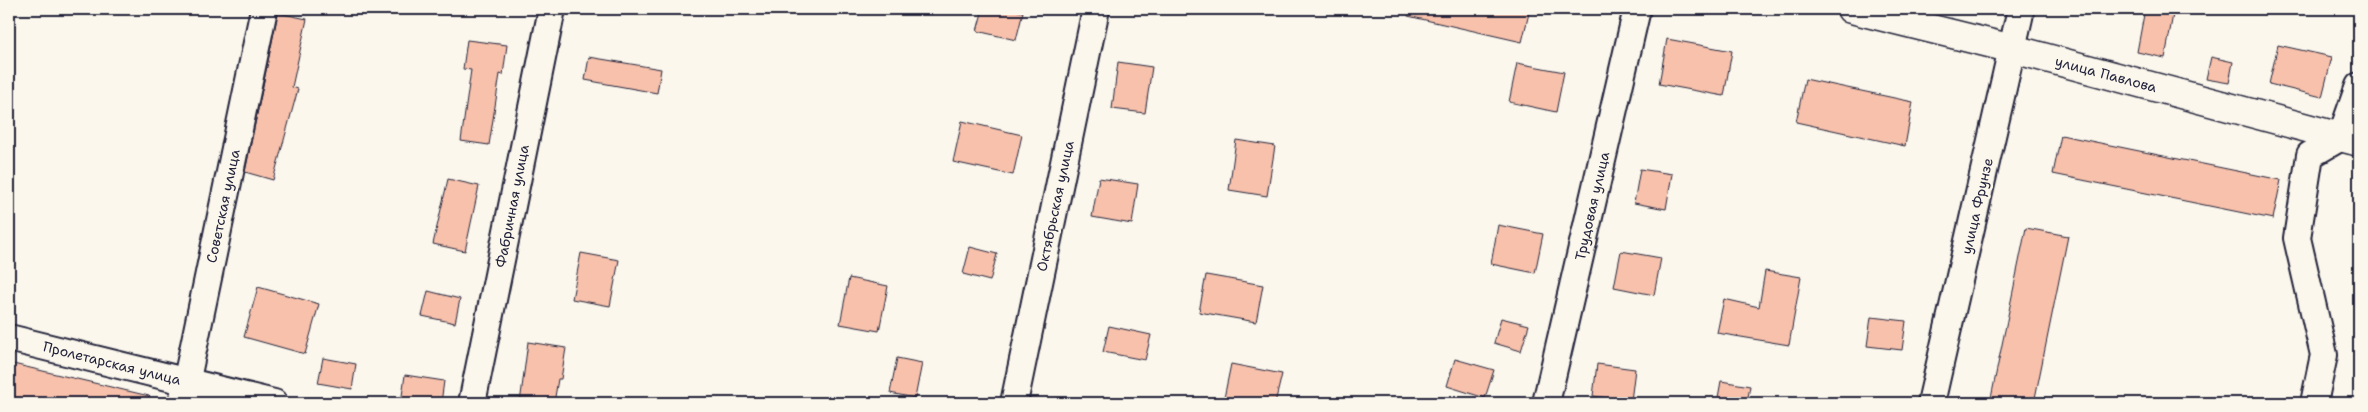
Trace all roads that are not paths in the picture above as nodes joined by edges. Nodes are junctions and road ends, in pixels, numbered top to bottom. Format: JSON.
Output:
{"nodes":[{"id":1,"x":264,"y":9,"type":"edge"},
{"id":2,"x":552,"y":9,"type":"edge"},
{"id":3,"x":1096,"y":9,"type":"edge"},
{"id":4,"x":1637,"y":9,"type":"edge"},
{"id":5,"x":1852,"y":9,"type":"edge"},
{"id":6,"x":2021,"y":9,"type":"edge"},
{"id":7,"x":2013,"y":49,"type":"junction"},
{"id":8,"x":2359,"y":86,"type":"edge"},
{"id":9,"x":2350,"y":140,"type":"edge"},
{"id":10,"x":9,"y":338,"type":"edge"},
{"id":11,"x":184,"y":392,"type":"edge"},
{"id":12,"x":274,"y":403,"type":"edge"},
{"id":13,"x":472,"y":403,"type":"edge"},
{"id":14,"x":1014,"y":403,"type":"edge"},
{"id":15,"x":1546,"y":403,"type":"edge"},
{"id":16,"x":1931,"y":403,"type":"edge"},
{"id":17,"x":2314,"y":403,"type":"edge"}],
"edges":[{"from":1,"to":11,"type":"street","name":"Советская улица"},
{"from":2,"to":13,"type":"street","name":"Фабричная улица"},
{"from":3,"to":14,"type":"street","name":"Октябрьская улица"},
{"from":4,"to":15,"type":"street","name":"Трудовая улица"},
{"from":5,"to":7,"type":"street","name":"улица Павлова"},
{"from":6,"to":7,"type":"street","name":"улица Фрунзе"},
{"from":7,"to":9,"type":"street","name":"улица Павлова"},
{"from":7,"to":16,"type":"street","name":"улица Фрунзе"},
{"from":8,"to":9,"type":"street"},
{"from":9,"to":17,"type":"street"},
{"from":10,"to":11,"type":"street","name":"Пролетарская улица"},
{"from":11,"to":12,"type":"street","name":"Пролетарская улица"}]}
